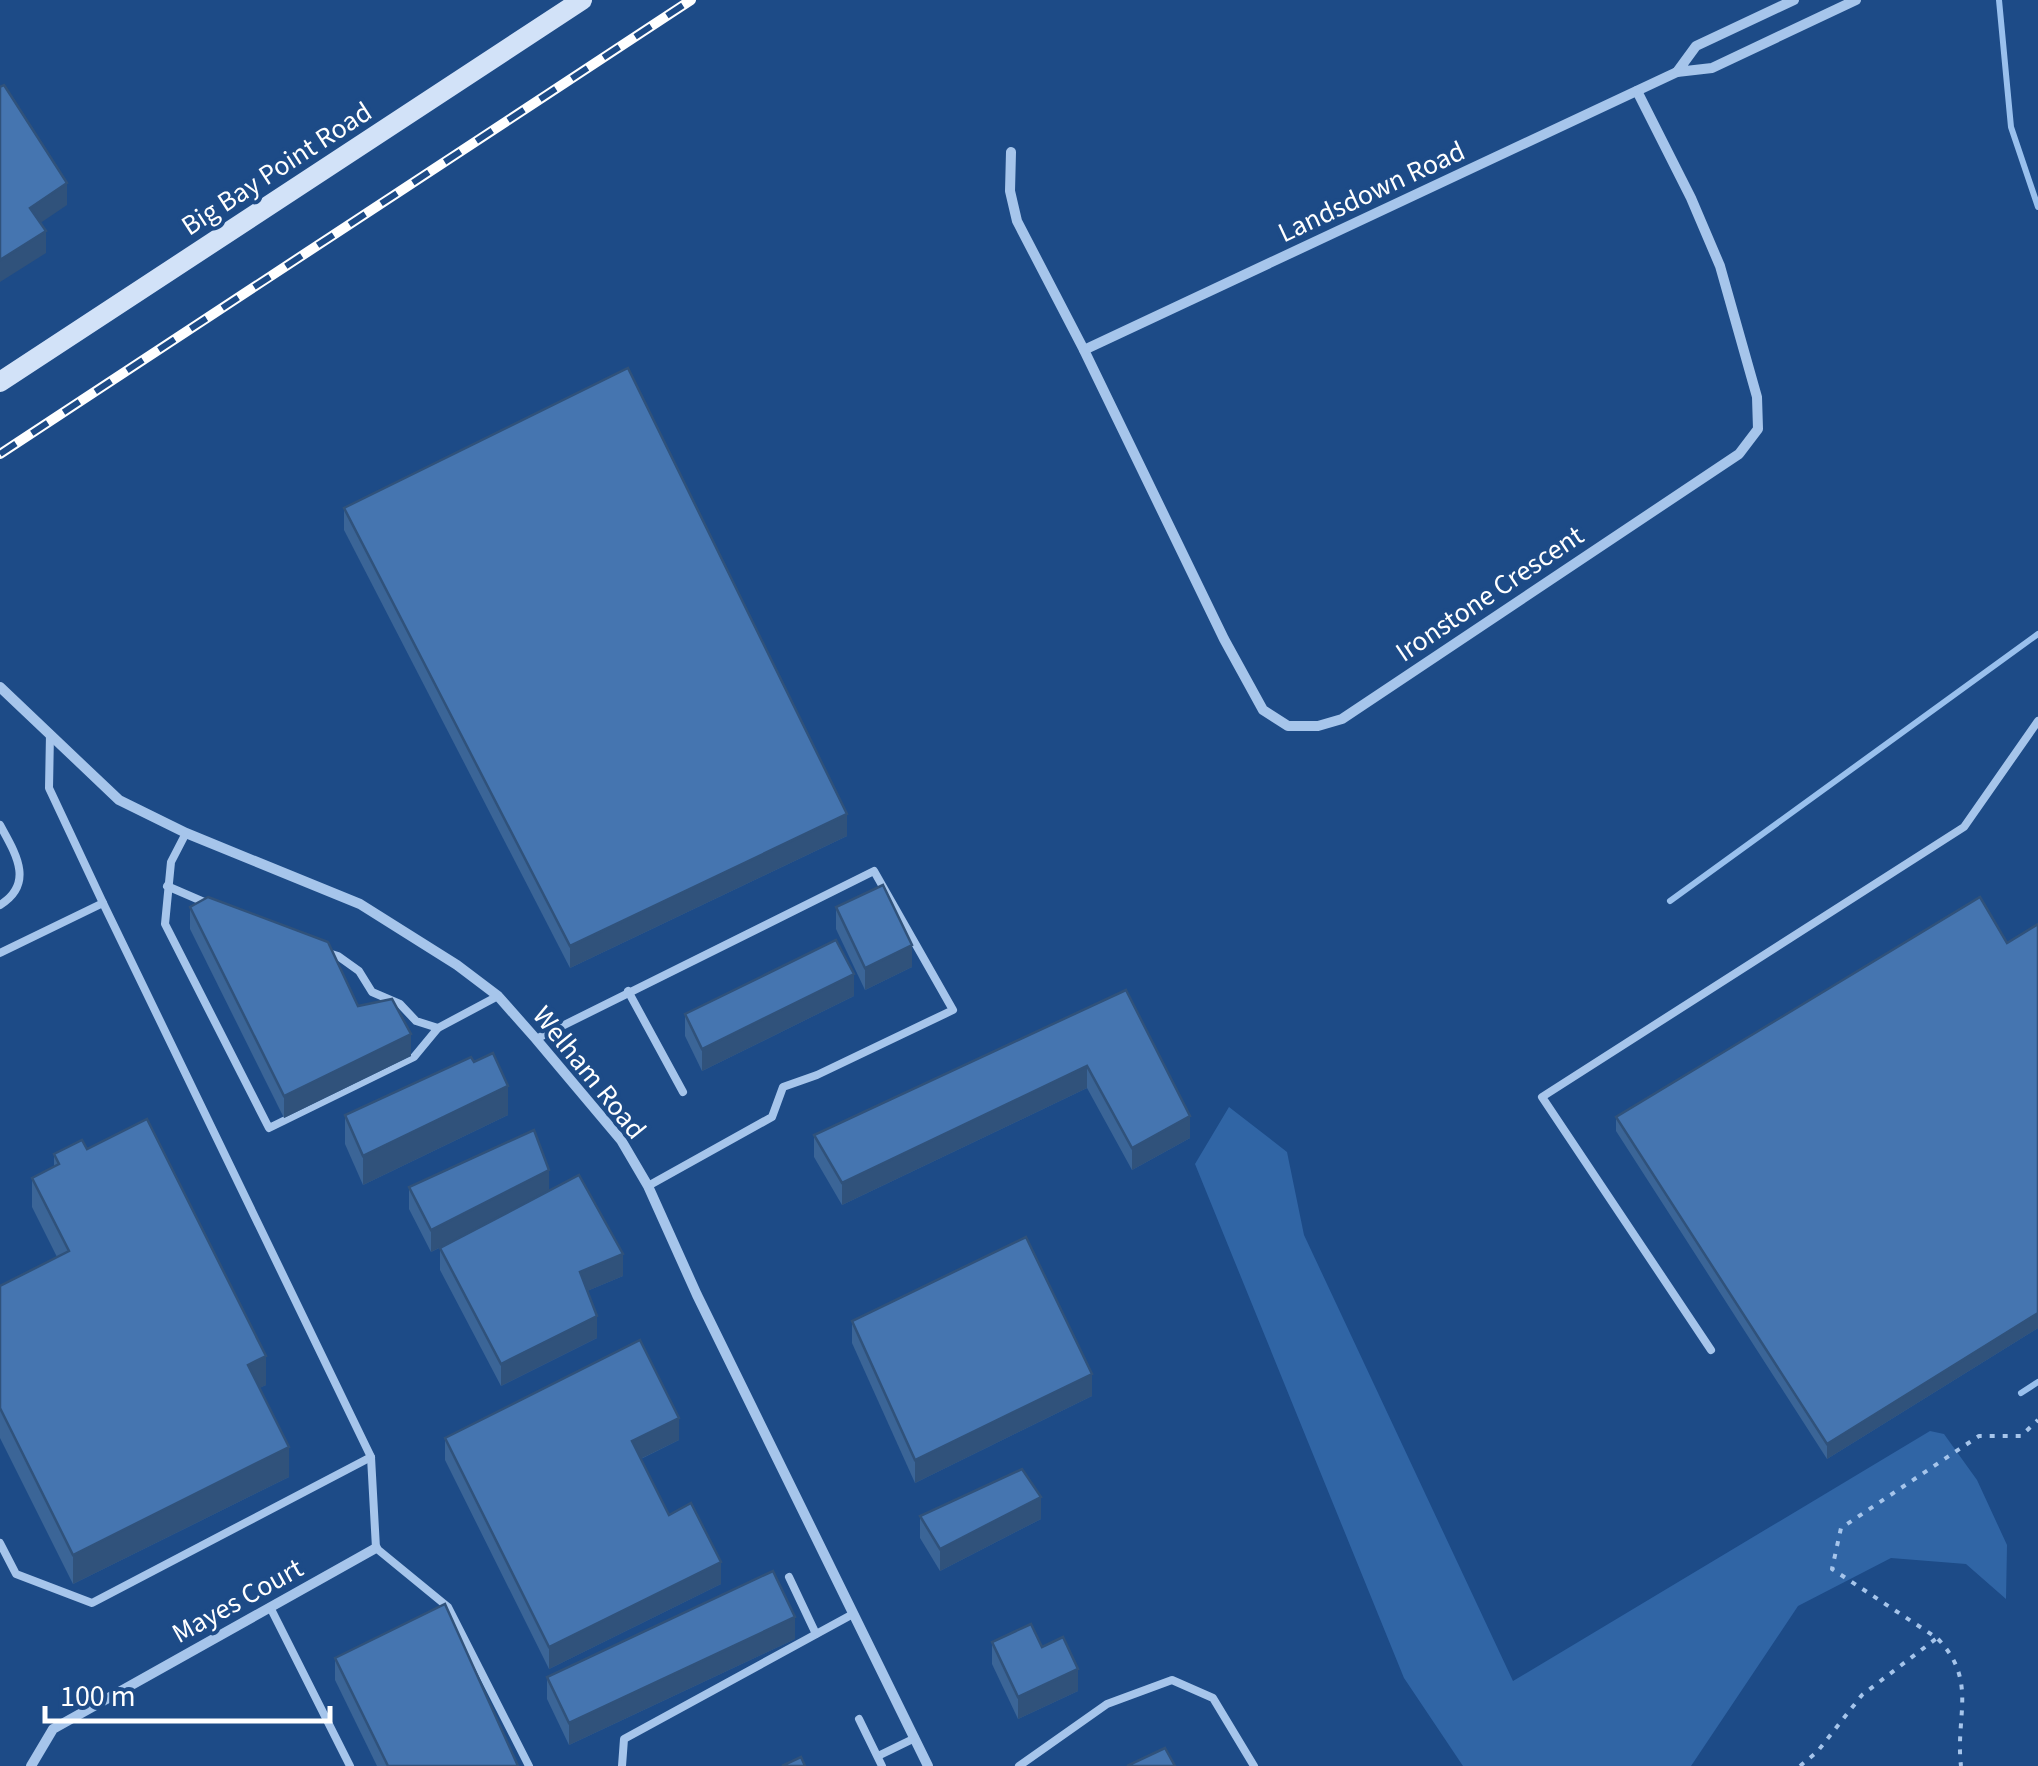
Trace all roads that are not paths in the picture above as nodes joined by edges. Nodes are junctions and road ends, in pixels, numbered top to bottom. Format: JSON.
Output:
{"nodes":[{"id":1,"x":582,"y":0,"type":"edge"},
{"id":2,"x":1794,"y":0,"type":"edge"},
{"id":3,"x":1856,"y":0,"type":"edge"},
{"id":4,"x":1677,"y":72,"type":"junction"},
{"id":5,"x":1636,"y":90,"type":"junction"},
{"id":6,"x":1011,"y":152,"type":"dead end"},
{"id":7,"x":1084,"y":350,"type":"junction"},
{"id":8,"x":0,"y":382,"type":"edge"},
{"id":9,"x":0,"y":687,"type":"edge"},
{"id":10,"x":2038,"y":721,"type":"edge"},
{"id":11,"x":50,"y":734,"type":"junction"},
{"id":12,"x":0,"y":824,"type":"edge"},
{"id":13,"x":186,"y":832,"type":"junction"},
{"id":14,"x":167,"y":886,"type":"junction"},
{"id":15,"x":103,"y":902,"type":"junction"},
{"id":16,"x":0,"y":905,"type":"edge"},
{"id":17,"x":218,"y":908,"type":"edge"},
{"id":18,"x":320,"y":950,"type":"edge"},
{"id":19,"x":0,"y":953,"type":"edge"},
{"id":20,"x":628,"y":991,"type":"junction"},
{"id":21,"x":498,"y":996,"type":"junction"},
{"id":22,"x":438,"y":1028,"type":"junction"},
{"id":23,"x":536,"y":1039,"type":"junction"},
{"id":24,"x":683,"y":1092,"type":"dead end"},
{"id":25,"x":648,"y":1186,"type":"junction"},
{"id":26,"x":1711,"y":1350,"type":"dead end"},
{"id":27,"x":371,"y":1457,"type":"junction"},
{"id":28,"x":0,"y":1543,"type":"edge"},
{"id":29,"x":376,"y":1548,"type":"junction"},
{"id":30,"x":789,"y":1577,"type":"dead end"},
{"id":31,"x":270,"y":1607,"type":"junction"},
{"id":32,"x":854,"y":1614,"type":"junction"},
{"id":33,"x":816,"y":1634,"type":"junction"},
{"id":34,"x":859,"y":1719,"type":"dead end"},
{"id":35,"x":914,"y":1738,"type":"junction"},
{"id":36,"x":878,"y":1756,"type":"junction"},
{"id":37,"x":31,"y":1766,"type":"edge"},
{"id":38,"x":350,"y":1766,"type":"edge"},
{"id":39,"x":528,"y":1766,"type":"edge"},
{"id":40,"x":622,"y":1766,"type":"edge"},
{"id":41,"x":882,"y":1766,"type":"edge"},
{"id":42,"x":928,"y":1766,"type":"edge"},
{"id":43,"x":1018,"y":1766,"type":"edge"},
{"id":44,"x":1254,"y":1766,"type":"edge"}],
"edges":[{"from":1,"to":8,"type":"street","name":"Big Bay Point Road"},
{"from":2,"to":4,"type":"street","name":"Landsdown Road"},
{"from":3,"to":4,"type":"street","name":"Landsdown Road"},
{"from":4,"to":5,"type":"street","name":"Landsdown Road"},
{"from":5,"to":7,"type":"street","name":"Landsdown Road"},
{"from":5,"to":7,"type":"street","name":"Ironstone Crescent"},
{"from":6,"to":7,"type":"street"},
{"from":9,"to":11,"type":"street","name":"Welham Road"},
{"from":10,"to":26,"type":"lane"},
{"from":11,"to":13,"type":"street","name":"Welham Road"},
{"from":11,"to":15,"type":"lane"},
{"from":12,"to":16,"type":"lane"},
{"from":13,"to":14,"type":"lane"},
{"from":13,"to":21,"type":"street","name":"Welham Road"},
{"from":14,"to":17,"type":"lane"},
{"from":14,"to":22,"type":"lane"},
{"from":15,"to":19,"type":"lane"},
{"from":15,"to":27,"type":"lane"},
{"from":18,"to":22,"type":"lane"},
{"from":20,"to":23,"type":"lane"},
{"from":20,"to":24,"type":"lane"},
{"from":20,"to":25,"type":"lane"},
{"from":21,"to":22,"type":"lane"},
{"from":21,"to":23,"type":"street","name":"Welham Road"},
{"from":23,"to":25,"type":"street","name":"Welham Road"},
{"from":25,"to":32,"type":"street","name":"Welham Road"},
{"from":27,"to":28,"type":"lane"},
{"from":27,"to":29,"type":"lane"},
{"from":29,"to":31,"type":"street","name":"Mayes Court"},
{"from":29,"to":39,"type":"lane"},
{"from":30,"to":33,"type":"lane"},
{"from":31,"to":37,"type":"street","name":"Mayes Court"},
{"from":31,"to":38,"type":"lane"},
{"from":32,"to":33,"type":"lane"},
{"from":32,"to":35,"type":"street","name":"Welham Road"},
{"from":33,"to":40,"type":"lane"},
{"from":34,"to":36,"type":"lane"},
{"from":35,"to":36,"type":"lane"},
{"from":35,"to":42,"type":"street","name":"Welham Road"},
{"from":36,"to":41,"type":"lane"},
{"from":43,"to":44,"type":"lane"}]}
